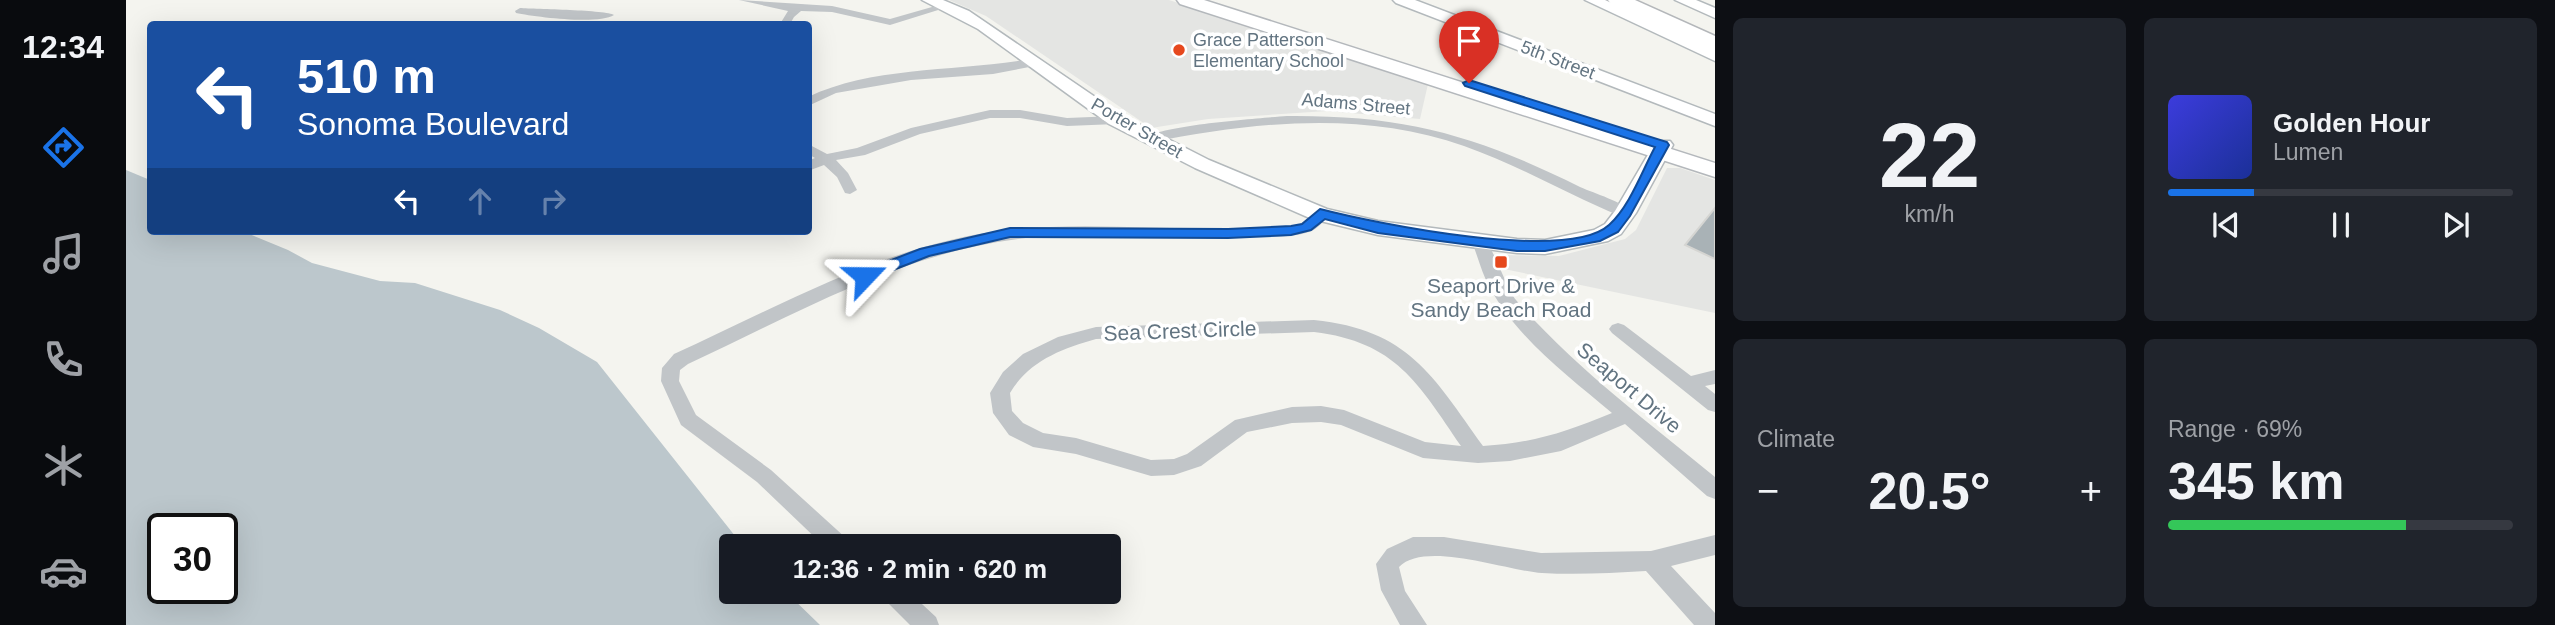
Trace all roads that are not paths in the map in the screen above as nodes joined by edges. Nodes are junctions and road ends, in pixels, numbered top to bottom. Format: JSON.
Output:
{"nodes":[{"id":1,"x":530,"y":0,"type":"edge"},
{"id":2,"x":744,"y":0,"type":"edge"},
{"id":3,"x":1186,"y":0,"type":"edge"},
{"id":4,"x":1205,"y":0,"type":"edge"},
{"id":5,"x":1401,"y":0,"type":"edge"},
{"id":6,"x":1593,"y":0,"type":"edge"},
{"id":7,"x":1618,"y":0,"type":"edge"},
{"id":8,"x":1643,"y":0,"type":"edge"},
{"id":9,"x":1683,"y":0,"type":"edge"},
{"id":10,"x":938,"y":3,"type":"edge"},
{"id":11,"x":797,"y":9,"type":"junction"},
{"id":12,"x":520,"y":11,"type":"junction"},
{"id":13,"x":1715,"y":13,"type":"edge"},
{"id":14,"x":608,"y":15,"type":"dead end"},
{"id":15,"x":526,"y":21,"type":"edge"},
{"id":16,"x":787,"y":21,"type":"edge"},
{"id":17,"x":1715,"y":32,"type":"edge"},
{"id":18,"x":1715,"y":44,"type":"edge"},
{"id":19,"x":1715,"y":56,"type":"edge"},
{"id":20,"x":1036,"y":62,"type":"junction"},
{"id":21,"x":812,"y":100,"type":"edge"},
{"id":22,"x":1116,"y":120,"type":"junction"},
{"id":23,"x":1715,"y":120,"type":"edge"},
{"id":24,"x":1152,"y":138,"type":"junction"},
{"id":25,"x":1661,"y":148,"type":"junction"},
{"id":26,"x":812,"y":150,"type":"edge"},
{"id":27,"x":827,"y":158,"type":"junction"},
{"id":28,"x":1715,"y":162,"type":"edge"},
{"id":29,"x":812,"y":165,"type":"edge"},
{"id":30,"x":1715,"y":170,"type":"edge"},
{"id":31,"x":850,"y":190,"type":"dead end"},
{"id":32,"x":1320,"y":214,"type":"junction"},
{"id":33,"x":1625,"y":214,"type":"junction"},
{"id":34,"x":1479,"y":242,"type":"junction"},
{"id":35,"x":1618,"y":329,"type":"dead end"},
{"id":36,"x":1715,"y":377,"type":"edge"},
{"id":37,"x":1689,"y":383,"type":"junction"},
{"id":38,"x":1715,"y":405,"type":"edge"},
{"id":39,"x":1627,"y":415,"type":"junction"},
{"id":40,"x":1478,"y":455,"type":"junction"},
{"id":41,"x":1715,"y":490,"type":"edge"},
{"id":42,"x":826,"y":534,"type":"edge"},
{"id":43,"x":1715,"y":545,"type":"edge"},
{"id":44,"x":1651,"y":561,"type":"junction"},
{"id":45,"x":905,"y":604,"type":"edge"},
{"id":46,"x":927,"y":625,"type":"edge"},
{"id":47,"x":1415,"y":625,"type":"edge"},
{"id":48,"x":1710,"y":625,"type":"edge"}],
"edges":[{"from":1,"to":12,"type":"street"},
{"from":2,"to":11,"type":"street"},
{"from":3,"to":25,"type":"main road"},
{"from":4,"to":25,"type":"main road"},
{"from":5,"to":23,"type":"street","name":"5th Street"},
{"from":6,"to":19,"type":"street"},
{"from":7,"to":18,"type":"highway"},
{"from":8,"to":17,"type":"highway"},
{"from":9,"to":13,"type":"street"},
{"from":10,"to":11,"type":"street"},
{"from":10,"to":20,"type":"street","name":"Porter Street"},
{"from":11,"to":16,"type":"street"},
{"from":12,"to":14,"type":"street"},
{"from":12,"to":15,"type":"street"},
{"from":20,"to":21,"type":"street"},
{"from":20,"to":22,"type":"street","name":"Porter Street"},
{"from":22,"to":24,"type":"street","name":"Porter Street"},
{"from":22,"to":27,"type":"street"},
{"from":24,"to":32,"type":"street","name":"Porter Street"},
{"from":24,"to":33,"type":"street","name":"Adams Street"},
{"from":25,"to":28,"type":"main road"},
{"from":25,"to":30,"type":"main road"},
{"from":25,"to":33,"type":"street"},
{"from":26,"to":27,"type":"street"},
{"from":27,"to":29,"type":"street"},
{"from":27,"to":31,"type":"street"},
{"from":32,"to":34,"type":"street","name":"Porter Street"},
{"from":32,"to":42,"type":"street"},
{"from":33,"to":34,"type":"street","name":"Porter Street"},
{"from":34,"to":39,"type":"street","name":"Seaport Drive"},
{"from":35,"to":37,"type":"street"},
{"from":36,"to":37,"type":"street"},
{"from":37,"to":38,"type":"street"},
{"from":39,"to":40,"type":"street","name":"Sea Crest Circle"},
{"from":39,"to":41,"type":"street","name":"Seaport Drive"},
{"from":40,"to":40,"type":"street","name":"Sea Crest Circle"},
{"from":43,"to":44,"type":"street"},
{"from":44,"to":47,"type":"street"},
{"from":44,"to":48,"type":"street"},
{"from":45,"to":46,"type":"street"}]}
